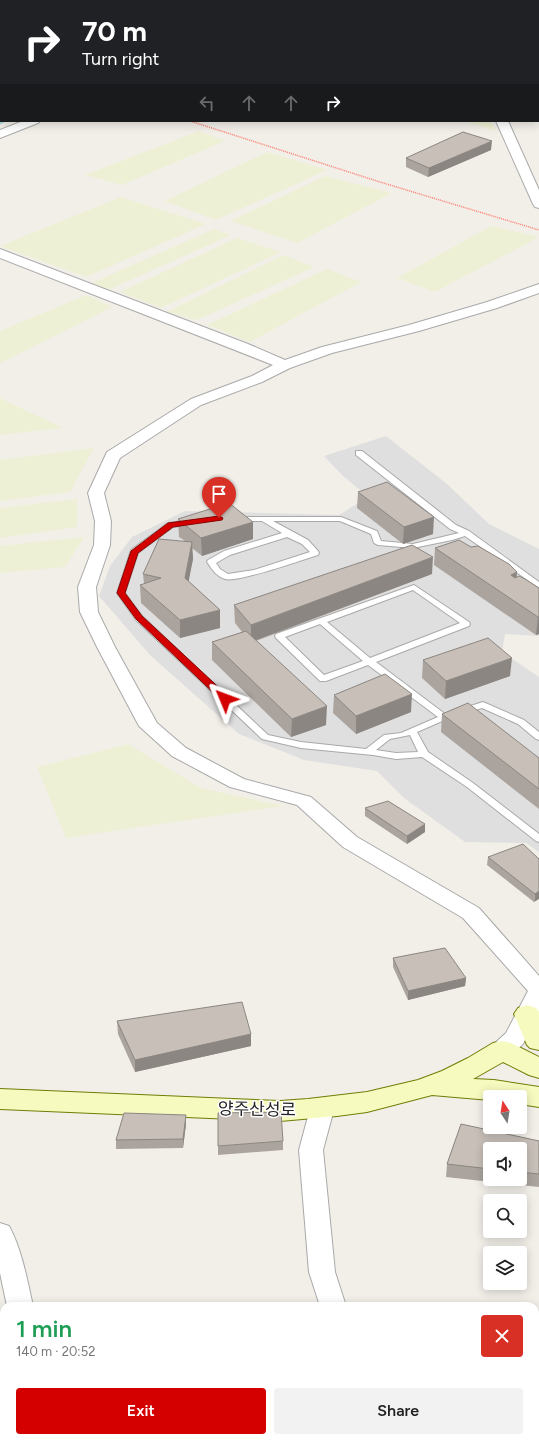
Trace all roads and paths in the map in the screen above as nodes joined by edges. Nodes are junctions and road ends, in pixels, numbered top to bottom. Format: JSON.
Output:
{"nodes":[{"id":1,"x":31,"y":122,"type":"edge"},
{"id":2,"x":193,"y":122,"type":"edge"},
{"id":3,"x":502,"y":122,"type":"edge"},
{"id":4,"x":0,"y":134,"type":"edge"},
{"id":5,"x":539,"y":204,"type":"edge"},
{"id":6,"x":539,"y":230,"type":"edge"},
{"id":7,"x":0,"y":253,"type":"edge"},
{"id":8,"x":539,"y":288,"type":"edge"},
{"id":9,"x":285,"y":365,"type":"junction"},
{"id":10,"x":359,"y":453,"type":"dead end"},
{"id":11,"x":227,"y":518,"type":"edge"},
{"id":12,"x":264,"y":519,"type":"junction"},
{"id":13,"x":198,"y":521,"type":"edge"},
{"id":14,"x":466,"y":533,"type":"junction"},
{"id":15,"x":288,"y":534,"type":"junction"},
{"id":16,"x":539,"y":586,"type":"edge"},
{"id":17,"x":321,"y":621,"type":"junction"},
{"id":18,"x":369,"y":661,"type":"junction"},
{"id":19,"x":444,"y":717,"type":"junction"},
{"id":20,"x":412,"y":730,"type":"junction"},
{"id":21,"x":539,"y":737,"type":"edge"},
{"id":22,"x":369,"y":751,"type":"junction"},
{"id":23,"x":424,"y":754,"type":"junction"},
{"id":24,"x":539,"y":839,"type":"edge"},
{"id":25,"x":539,"y":991,"type":"edge"},
{"id":26,"x":527,"y":1014,"type":"junction"},
{"id":27,"x":539,"y":1041,"type":"edge"},
{"id":28,"x":502,"y":1050,"type":"junction"},
{"id":29,"x":539,"y":1068,"type":"edge"},
{"id":30,"x":430,"y":1086,"type":"junction"},
{"id":31,"x":539,"y":1096,"type":"edge"},
{"id":32,"x":0,"y":1099,"type":"edge"},
{"id":33,"x":322,"y":1109,"type":"junction"},
{"id":34,"x":0,"y":1233,"type":"edge"},
{"id":35,"x":19,"y":1302,"type":"edge"},
{"id":36,"x":331,"y":1302,"type":"edge"}],
"edges":[{"from":1,"to":4,"type":"street"},
{"from":2,"to":6,"type":"path"},
{"from":3,"to":5,"type":"street"},
{"from":7,"to":9,"type":"street"},
{"from":8,"to":9,"type":"street"},
{"from":9,"to":25,"type":"street"},
{"from":10,"to":14,"type":"lane"},
{"from":11,"to":12,"type":"lane"},
{"from":12,"to":14,"type":"lane"},
{"from":12,"to":15,"type":"lane"},
{"from":13,"to":22,"type":"lane"},
{"from":14,"to":16,"type":"lane"},
{"from":15,"to":15,"type":"lane"},
{"from":17,"to":18,"type":"lane"},
{"from":17,"to":18,"type":"lane"},
{"from":17,"to":18,"type":"lane"},
{"from":18,"to":19,"type":"lane"},
{"from":19,"to":20,"type":"lane"},
{"from":19,"to":21,"type":"lane"},
{"from":20,"to":22,"type":"lane"},
{"from":20,"to":23,"type":"lane"},
{"from":22,"to":23,"type":"lane"},
{"from":23,"to":24,"type":"lane"},
{"from":25,"to":26,"type":"street","name":"양주산성로"},
{"from":26,"to":27,"type":"street"},
{"from":26,"to":28,"type":"street","name":"양주산성로"},
{"from":28,"to":29,"type":"street"},
{"from":28,"to":30,"type":"street","name":"양주산성로"},
{"from":30,"to":31,"type":"street"},
{"from":30,"to":33,"type":"street","name":"양주산성로"},
{"from":32,"to":33,"type":"street","name":"양주산성로"},
{"from":33,"to":36,"type":"street"},
{"from":34,"to":35,"type":"street"}]}
